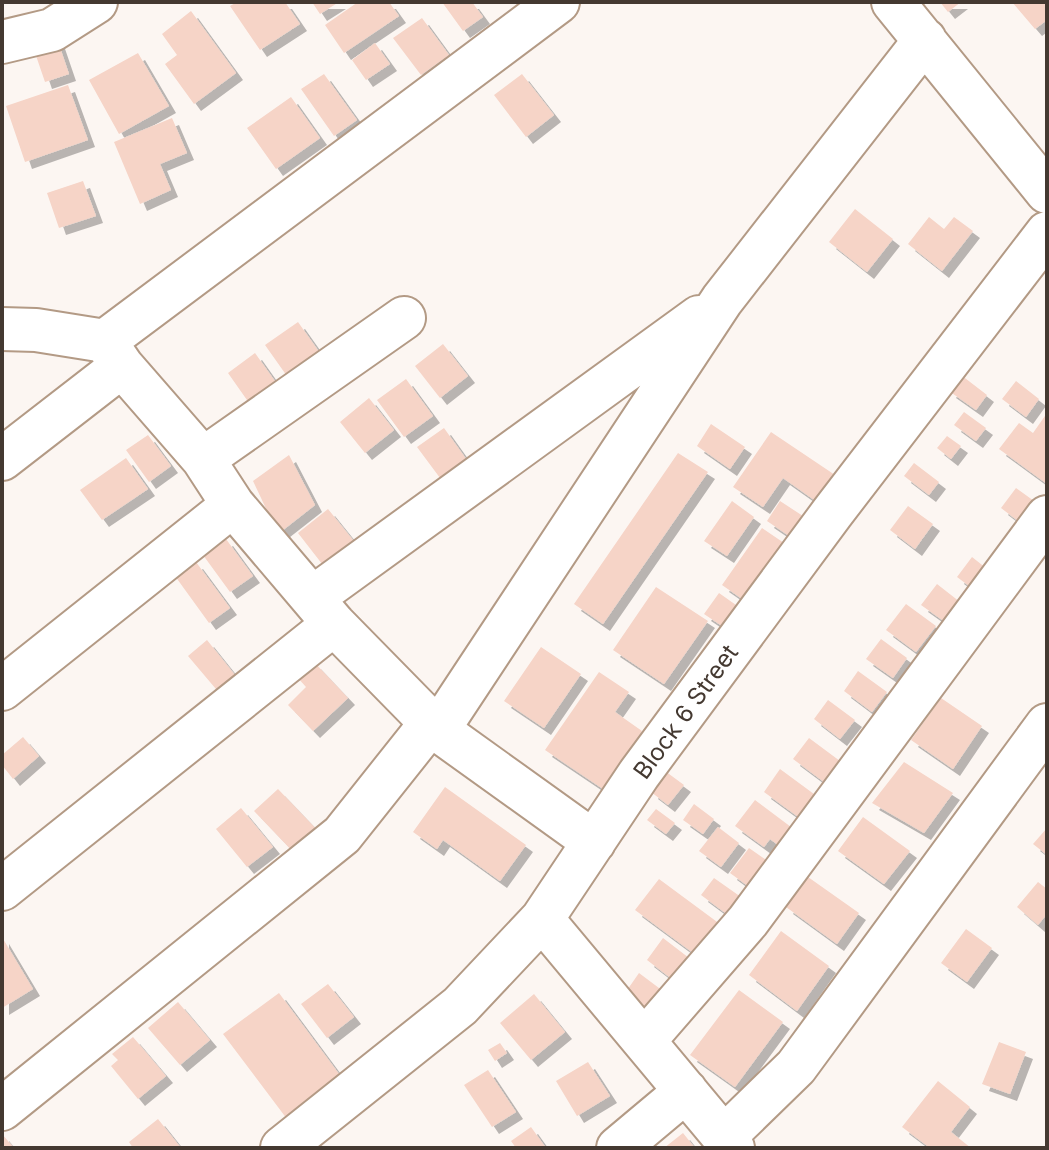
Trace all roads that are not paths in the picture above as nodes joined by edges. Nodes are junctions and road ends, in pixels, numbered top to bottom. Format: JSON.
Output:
{"nodes":[{"id":1,"x":96,"y":2,"type":"edge"},
{"id":2,"x":558,"y":2,"type":"edge"},
{"id":3,"x":893,"y":2,"type":"edge"},
{"id":4,"x":925,"y":40,"type":"junction"},
{"id":5,"x":2,"y":42,"type":"edge"},
{"id":6,"x":1047,"y":192,"type":"edge"},
{"id":7,"x":1047,"y":233,"type":"edge"},
{"id":8,"x":722,"y":300,"type":"junction"},
{"id":9,"x":404,"y":318,"type":"dead end"},
{"id":10,"x":2,"y":329,"type":"edge"},
{"id":11,"x":113,"y":353,"type":"junction"},
{"id":12,"x":2,"y":459,"type":"edge"},
{"id":13,"x":203,"y":459,"type":"junction"},
{"id":14,"x":233,"y":505,"type":"junction"},
{"id":15,"x":1047,"y":517,"type":"edge"},
{"id":16,"x":323,"y":611,"type":"junction"},
{"id":17,"x":2,"y":689,"type":"edge"},
{"id":18,"x":1047,"y":725,"type":"edge"},
{"id":19,"x":435,"y":726,"type":"junction"},
{"id":20,"x":594,"y":842,"type":"junction"},
{"id":21,"x":2,"y":889,"type":"edge"},
{"id":22,"x":542,"y":919,"type":"junction"},
{"id":23,"x":644,"y":1041,"type":"junction"},
{"id":24,"x":686,"y":1091,"type":"junction"},
{"id":25,"x":2,"y":1109,"type":"edge"},
{"id":26,"x":728,"y":1142,"type":"edge"},
{"id":27,"x":282,"y":1148,"type":"edge"},
{"id":28,"x":618,"y":1148,"type":"edge"}],
"edges":[{"from":1,"to":5,"type":"street"},
{"from":2,"to":11,"type":"street"},
{"from":3,"to":4,"type":"street"},
{"from":4,"to":6,"type":"street"},
{"from":4,"to":8,"type":"street"},
{"from":7,"to":20,"type":"street","name":"Block 6 Street"},
{"from":8,"to":16,"type":"street"},
{"from":8,"to":19,"type":"street"},
{"from":9,"to":13,"type":"street"},
{"from":10,"to":11,"type":"street"},
{"from":11,"to":12,"type":"street"},
{"from":11,"to":13,"type":"street"},
{"from":13,"to":14,"type":"street"},
{"from":14,"to":16,"type":"street"},
{"from":14,"to":17,"type":"street"},
{"from":15,"to":23,"type":"street"},
{"from":16,"to":19,"type":"street"},
{"from":16,"to":21,"type":"street"},
{"from":18,"to":26,"type":"street"},
{"from":19,"to":20,"type":"street"},
{"from":19,"to":25,"type":"street"},
{"from":20,"to":22,"type":"street","name":"Block 6 Street"},
{"from":22,"to":23,"type":"street"},
{"from":22,"to":27,"type":"street","name":"Block 6 Street"},
{"from":23,"to":24,"type":"street"},
{"from":24,"to":26,"type":"street"},
{"from":24,"to":28,"type":"street"}]}
